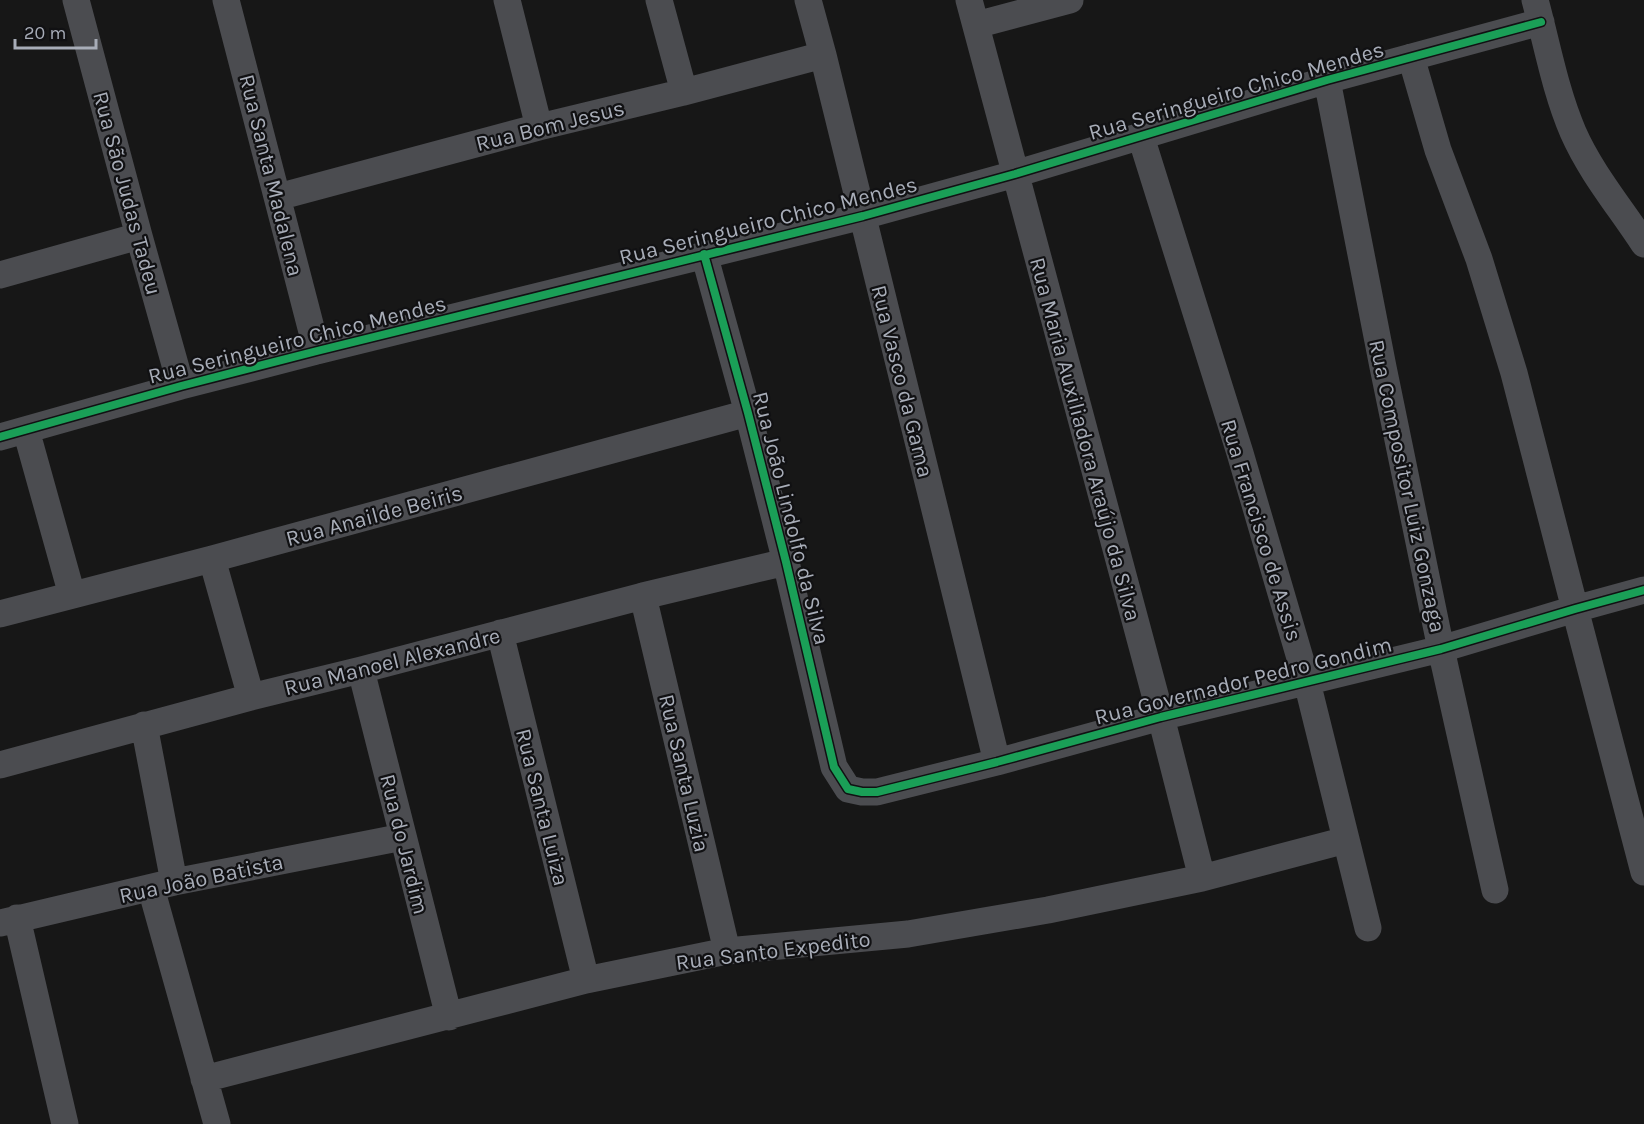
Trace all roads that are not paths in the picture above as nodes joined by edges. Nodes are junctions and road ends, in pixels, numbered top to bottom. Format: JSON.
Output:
{"nodes":[{"id":1,"x":76,"y":0,"type":"edge"},
{"id":2,"x":226,"y":0,"type":"edge"},
{"id":3,"x":507,"y":0,"type":"edge"},
{"id":4,"x":659,"y":0,"type":"edge"},
{"id":5,"x":808,"y":0,"type":"edge"},
{"id":6,"x":1070,"y":0,"type":"edge"},
{"id":7,"x":1538,"y":11,"type":"edge"},
{"id":8,"x":973,"y":13,"type":"edge"},
{"id":9,"x":823,"y":55,"type":"junction"},
{"id":10,"x":1411,"y":57,"type":"junction"},
{"id":11,"x":1327,"y":80,"type":"junction"},
{"id":12,"x":684,"y":92,"type":"junction"},
{"id":13,"x":539,"y":127,"type":"junction"},
{"id":14,"x":1141,"y":136,"type":"junction"},
{"id":15,"x":1015,"y":174,"type":"junction"},
{"id":16,"x":278,"y":197,"type":"junction"},
{"id":17,"x":863,"y":216,"type":"junction"},
{"id":18,"x":139,"y":237,"type":"junction"},
{"id":19,"x":1644,"y":244,"type":"edge"},
{"id":20,"x":704,"y":254,"type":"junction"},
{"id":21,"x":0,"y":275,"type":"edge"},
{"id":22,"x":316,"y":351,"type":"junction"},
{"id":23,"x":181,"y":386,"type":"junction"},
{"id":24,"x":748,"y":412,"type":"junction"},
{"id":25,"x":26,"y":430,"type":"junction"},
{"id":26,"x":0,"y":437,"type":"edge"},
{"id":27,"x":212,"y":559,"type":"junction"},
{"id":28,"x":786,"y":562,"type":"junction"},
{"id":29,"x":1644,"y":590,"type":"edge"},
{"id":30,"x":72,"y":595,"type":"junction"},
{"id":31,"x":643,"y":596,"type":"junction"},
{"id":32,"x":1575,"y":609,"type":"junction"},
{"id":33,"x":0,"y":614,"type":"edge"},
{"id":34,"x":500,"y":633,"type":"junction"},
{"id":35,"x":1442,"y":650,"type":"junction"},
{"id":36,"x":361,"y":670,"type":"junction"},
{"id":37,"x":1307,"y":682,"type":"junction"},
{"id":38,"x":251,"y":697,"type":"junction"},
{"id":39,"x":1161,"y":717,"type":"junction"},
{"id":40,"x":144,"y":725,"type":"junction"},
{"id":41,"x":997,"y":762,"type":"junction"},
{"id":42,"x":0,"y":765,"type":"edge"},
{"id":43,"x":848,"y":789,"type":"joint"},
{"id":44,"x":403,"y":837,"type":"junction"},
{"id":45,"x":1346,"y":840,"type":"junction"},
{"id":46,"x":1644,"y":872,"type":"edge"},
{"id":47,"x":1202,"y":878,"type":"junction"},
{"id":48,"x":163,"y":885,"type":"junction"},
{"id":49,"x":1496,"y":890,"type":"dead end"},
{"id":50,"x":9,"y":921,"type":"edge"},
{"id":51,"x":1368,"y":928,"type":"dead end"},
{"id":52,"x":727,"y":951,"type":"junction"},
{"id":53,"x":586,"y":980,"type":"junction"},
{"id":54,"x":449,"y":1017,"type":"junction"},
{"id":55,"x":204,"y":1079,"type":"junction"},
{"id":56,"x":65,"y":1124,"type":"edge"},
{"id":57,"x":217,"y":1124,"type":"edge"}],
"edges":[{"from":1,"to":18,"type":"street","name":"Rua São Judas Tadeu"},
{"from":2,"to":16,"type":"street","name":"Rua Santa Madalena"},
{"from":3,"to":13,"type":"street"},
{"from":4,"to":12,"type":"street"},
{"from":5,"to":9,"type":"street","name":"Rua Vasco da Gama"},
{"from":6,"to":8,"type":"street"},
{"from":7,"to":10,"type":"street","name":"Rua Seringueiro Chico Mendes"},
{"from":7,"to":19,"type":"street"},
{"from":8,"to":15,"type":"street","name":"Rua Maria Auxiliadora Araújo da Silva"},
{"from":9,"to":12,"type":"street","name":"Rua Bom Jesus"},
{"from":9,"to":17,"type":"street","name":"Rua Vasco da Gama"},
{"from":10,"to":11,"type":"street","name":"Rua Seringueiro Chico Mendes"},
{"from":10,"to":32,"type":"street"},
{"from":11,"to":14,"type":"street","name":"Rua Seringueiro Chico Mendes"},
{"from":11,"to":35,"type":"street","name":"Rua Compositor Luiz Gonzaga"},
{"from":12,"to":13,"type":"street","name":"Rua Bom Jesus"},
{"from":13,"to":16,"type":"street","name":"Rua Bom Jesus"},
{"from":14,"to":15,"type":"street","name":"Rua Seringueiro Chico Mendes"},
{"from":14,"to":37,"type":"street","name":"Rua Francisco de Assis"},
{"from":15,"to":17,"type":"street","name":"Rua Seringueiro Chico Mendes"},
{"from":15,"to":39,"type":"street","name":"Rua Maria Auxiliadora Araújo da Silva"},
{"from":16,"to":22,"type":"street","name":"Rua Santa Madalena"},
{"from":17,"to":20,"type":"street","name":"Rua Seringueiro Chico Mendes"},
{"from":17,"to":41,"type":"street","name":"Rua Vasco da Gama"},
{"from":18,"to":21,"type":"street"},
{"from":18,"to":23,"type":"street","name":"Rua São Judas Tadeu"},
{"from":20,"to":22,"type":"street","name":"Rua Seringueiro Chico Mendes"},
{"from":20,"to":24,"type":"street","name":"Rua João Lindolfo da Silva"},
{"from":22,"to":23,"type":"street","name":"Rua Seringueiro Chico Mendes"},
{"from":23,"to":25,"type":"street","name":"Rua Seringueiro Chico Mendes"},
{"from":24,"to":27,"type":"street","name":"Rua Anailde Beiris"},
{"from":24,"to":28,"type":"street","name":"Rua João Lindolfo da Silva"},
{"from":25,"to":26,"type":"street","name":"Rua Seringueiro Chico Mendes"},
{"from":25,"to":30,"type":"street"},
{"from":27,"to":30,"type":"street","name":"Rua Anailde Beiris"},
{"from":27,"to":38,"type":"street"},
{"from":28,"to":31,"type":"street","name":"Rua Manoel Alexandre"},
{"from":28,"to":43,"type":"street","name":"Rua João Lindolfo da Silva"},
{"from":29,"to":32,"type":"street","name":"Rua Governador Pedro Gondim"},
{"from":30,"to":33,"type":"street","name":"Rua Anailde Beiris"},
{"from":31,"to":34,"type":"street","name":"Rua Manoel Alexandre"},
{"from":31,"to":52,"type":"street","name":"Rua Santa Luzia"},
{"from":32,"to":35,"type":"street","name":"Rua Governador Pedro Gondim"},
{"from":32,"to":46,"type":"street"},
{"from":34,"to":36,"type":"street","name":"Rua Manoel Alexandre"},
{"from":34,"to":53,"type":"street","name":"Rua Santa Luiza"},
{"from":35,"to":37,"type":"street","name":"Rua Governador Pedro Gondim"},
{"from":35,"to":49,"type":"street","name":"Rua Compositor Luiz Gonzaga"},
{"from":36,"to":38,"type":"street","name":"Rua Manoel Alexandre"},
{"from":36,"to":44,"type":"street","name":"Rua do Jardim"},
{"from":37,"to":39,"type":"street","name":"Rua Governador Pedro Gondim"},
{"from":37,"to":45,"type":"street","name":"Rua Francisco de Assis"},
{"from":38,"to":40,"type":"street","name":"Rua Manoel Alexandre"},
{"from":39,"to":41,"type":"street","name":"Rua Governador Pedro Gondim"},
{"from":39,"to":47,"type":"street","name":"Rua Maria Auxiliadora Araújo da Silva"},
{"from":40,"to":42,"type":"street","name":"Rua Manoel Alexandre"},
{"from":40,"to":48,"type":"street"},
{"from":41,"to":43,"type":"street","name":"Rua Governador Pedro Gondim"},
{"from":44,"to":48,"type":"street","name":"Rua João Batista"},
{"from":44,"to":54,"type":"street","name":"Rua do Jardim"},
{"from":45,"to":47,"type":"street","name":"Rua Santo Expedito"},
{"from":45,"to":51,"type":"street","name":"Rua Francisco de Assis"},
{"from":47,"to":52,"type":"street","name":"Rua Santo Expedito"},
{"from":48,"to":50,"type":"street","name":"Rua João Batista"},
{"from":48,"to":55,"type":"street"},
{"from":50,"to":56,"type":"street"},
{"from":52,"to":53,"type":"street","name":"Rua Santo Expedito"},
{"from":53,"to":54,"type":"street","name":"Rua Santo Expedito"},
{"from":54,"to":55,"type":"street","name":"Rua Santo Expedito"},
{"from":55,"to":57,"type":"street"}]}
